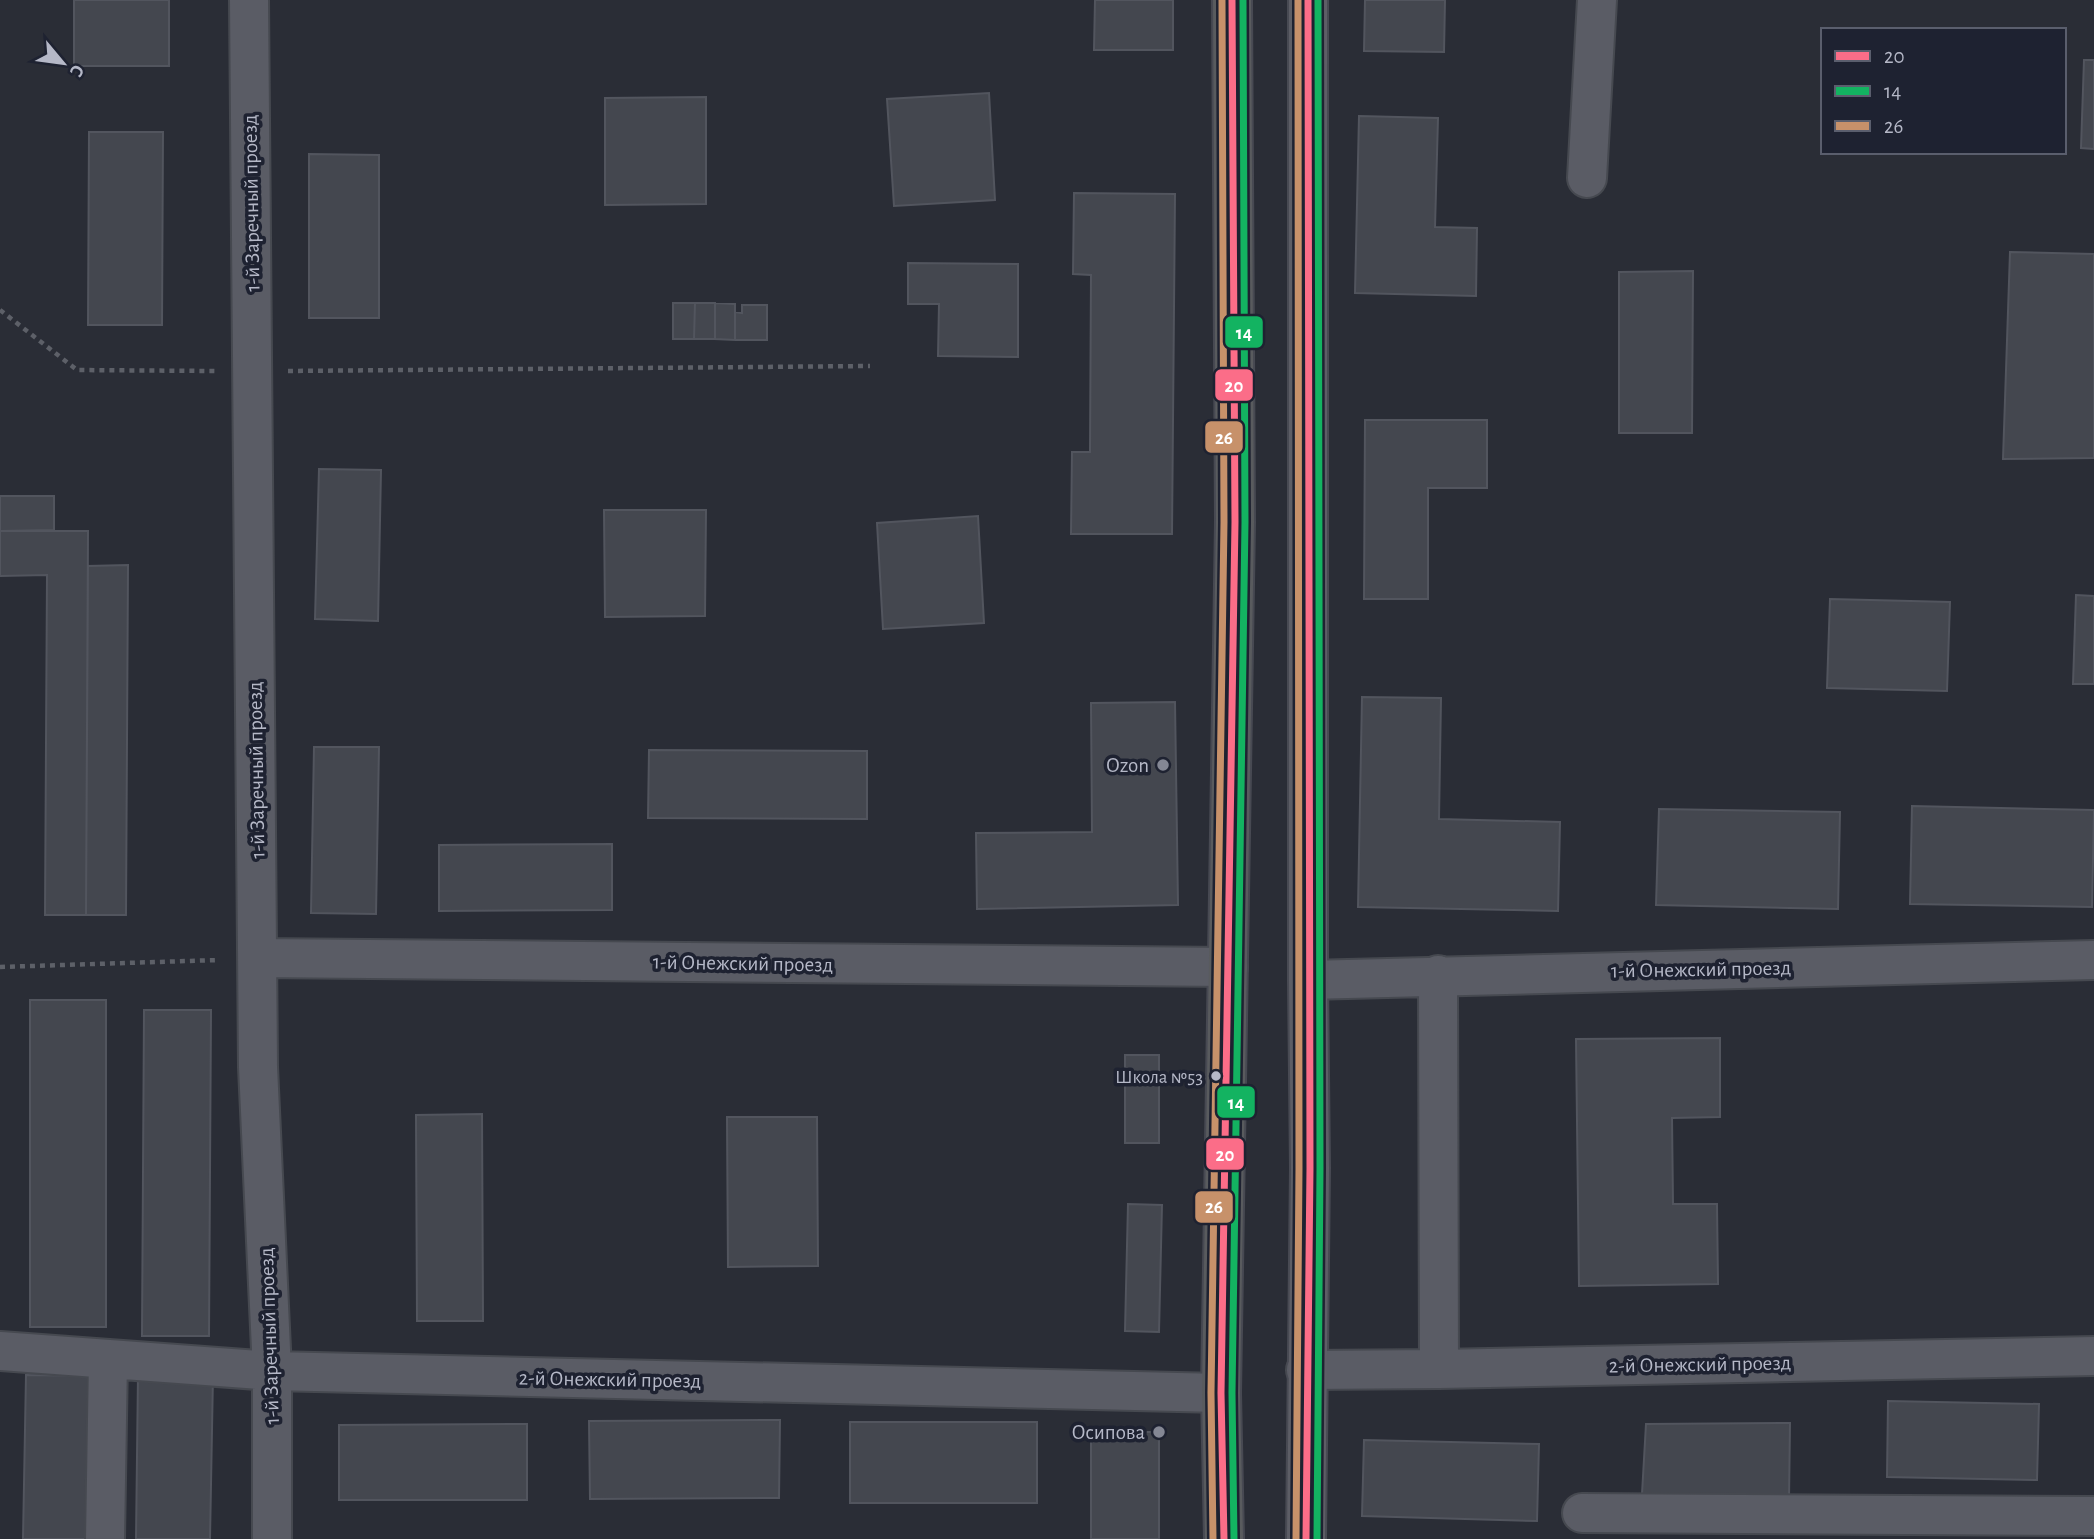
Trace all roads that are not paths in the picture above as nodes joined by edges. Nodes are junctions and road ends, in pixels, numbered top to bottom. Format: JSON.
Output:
{"nodes":[{"id":1,"x":248,"y":0,"type":"edge"},
{"id":2,"x":1233,"y":0,"type":"edge"},
{"id":3,"x":1308,"y":0,"type":"edge"},
{"id":4,"x":1597,"y":0,"type":"edge"},
{"id":5,"x":1587,"y":178,"type":"dead end"},
{"id":6,"x":258,"y":958,"type":"junction"},
{"id":7,"x":2094,"y":960,"type":"edge"},
{"id":8,"x":1228,"y":967,"type":"junction"},
{"id":9,"x":1438,"y":975,"type":"junction"},
{"id":10,"x":1308,"y":980,"type":"junction"},
{"id":11,"x":0,"y":1351,"type":"edge"},
{"id":12,"x":2094,"y":1356,"type":"edge"},
{"id":13,"x":108,"y":1359,"type":"junction"},
{"id":14,"x":1439,"y":1369,"type":"junction"},
{"id":15,"x":1306,"y":1370,"type":"junction"},
{"id":16,"x":272,"y":1371,"type":"junction"},
{"id":17,"x":1221,"y":1393,"type":"junction"},
{"id":18,"x":1582,"y":1513,"type":"dead end"},
{"id":19,"x":2094,"y":1516,"type":"edge"},
{"id":20,"x":105,"y":1539,"type":"edge"},
{"id":21,"x":272,"y":1539,"type":"edge"},
{"id":22,"x":1224,"y":1539,"type":"edge"},
{"id":23,"x":1306,"y":1539,"type":"edge"}],
"edges":[{"from":1,"to":6,"type":"street","name":"1-й Заречный проезд"},
{"from":2,"to":8,"type":"highway"},
{"from":3,"to":10,"type":"main road"},
{"from":4,"to":5,"type":"street"},
{"from":6,"to":8,"type":"street","name":"1-й Онежский проезд"},
{"from":6,"to":16,"type":"street","name":"1-й Заречный проезд"},
{"from":7,"to":9,"type":"street","name":"1-й Онежский проезд"},
{"from":8,"to":17,"type":"highway"},
{"from":9,"to":10,"type":"street","name":"1-й Онежский проезд"},
{"from":9,"to":14,"type":"street"},
{"from":10,"to":15,"type":"main road"},
{"from":11,"to":13,"type":"street","name":"2-й Онежский проезд"},
{"from":12,"to":14,"type":"street","name":"2-й Онежский проезд"},
{"from":13,"to":16,"type":"street","name":"2-й Онежский проезд"},
{"from":13,"to":20,"type":"street"},
{"from":14,"to":15,"type":"street","name":"2-й Онежский проезд"},
{"from":15,"to":23,"type":"main road"},
{"from":16,"to":17,"type":"street","name":"2-й Онежский проезд"},
{"from":16,"to":21,"type":"street","name":"1-й Заречный проезд"},
{"from":17,"to":22,"type":"highway"},
{"from":18,"to":19,"type":"street"}]}
